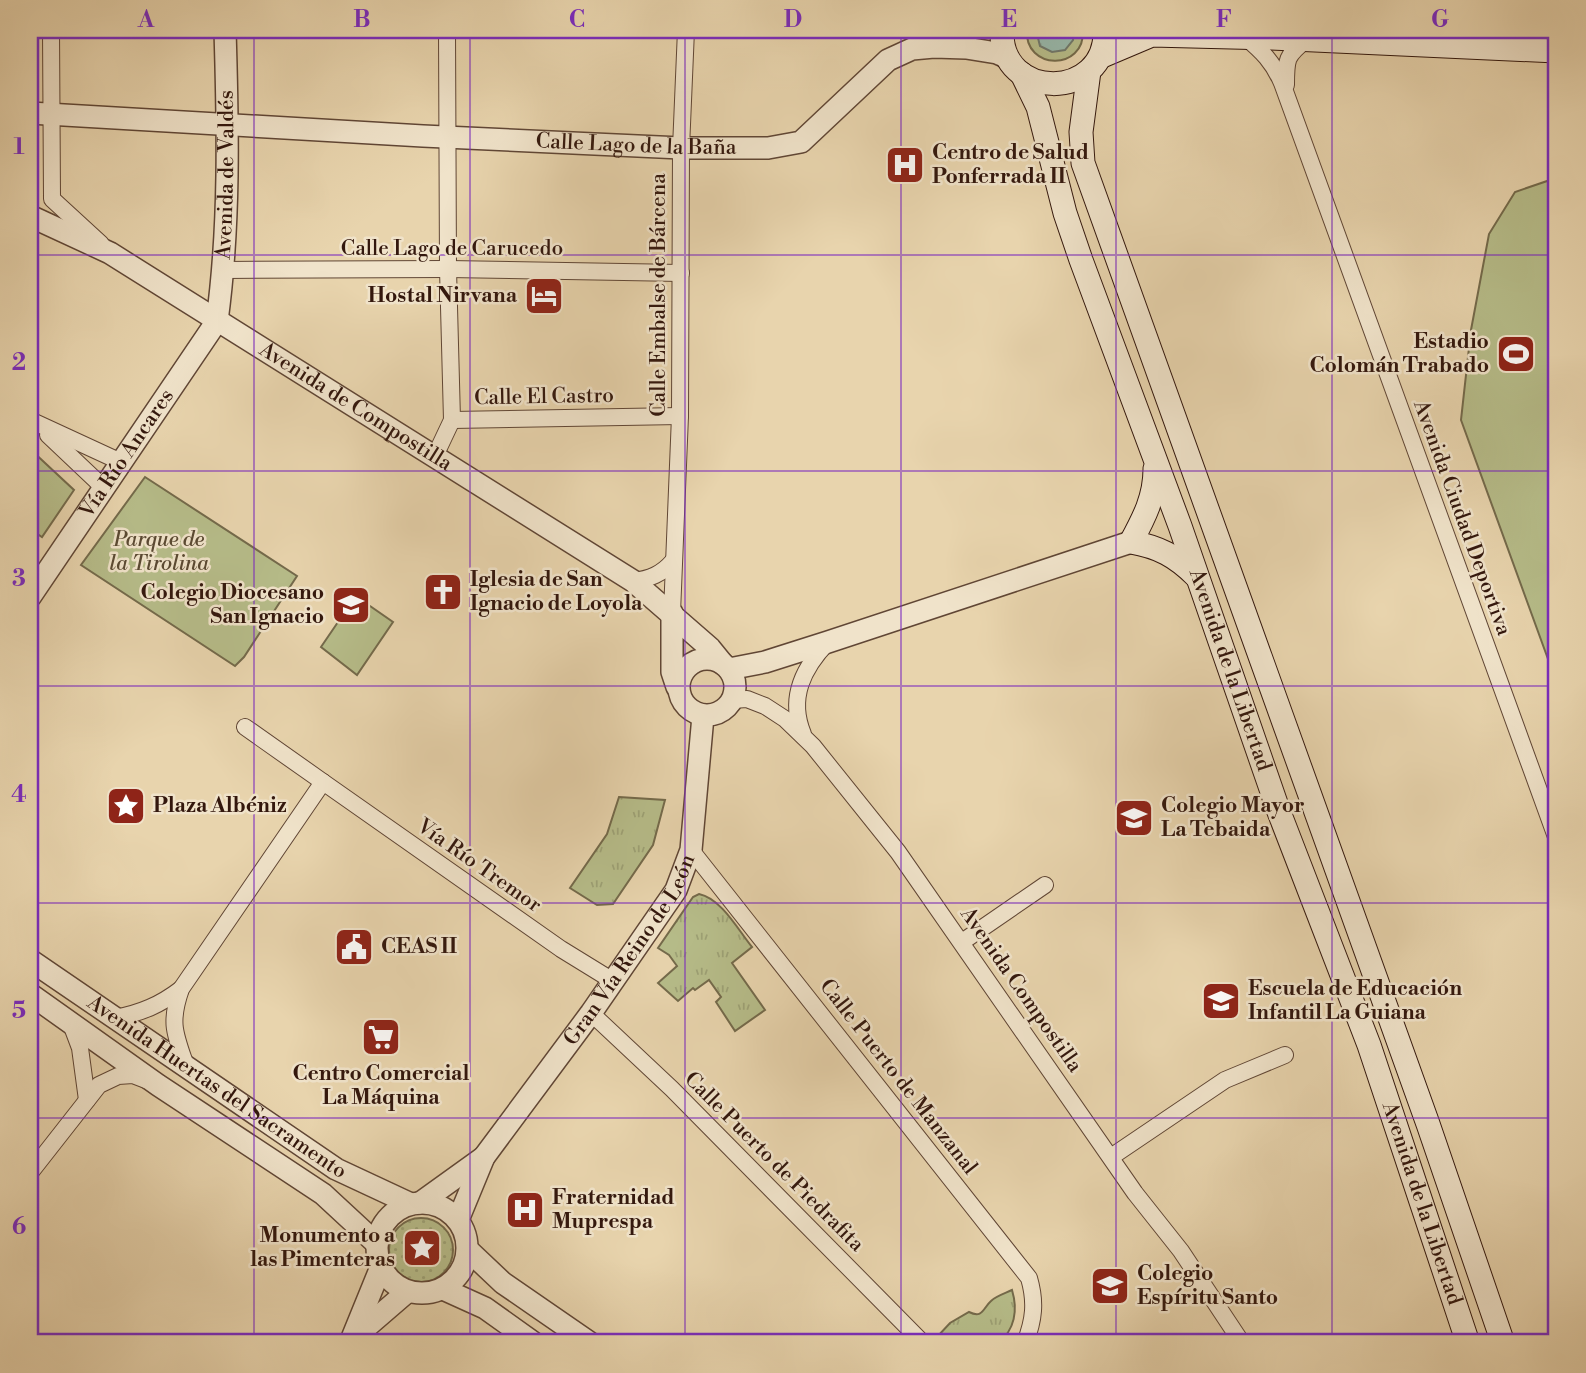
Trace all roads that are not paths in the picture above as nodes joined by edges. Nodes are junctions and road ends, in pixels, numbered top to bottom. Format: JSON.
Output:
{"nodes":[{"id":1,"x":51,"y":30,"type":"edge"},
{"id":2,"x":225,"y":30,"type":"edge"},
{"id":3,"x":447,"y":30,"type":"edge"},
{"id":4,"x":686,"y":30,"type":"edge"},
{"id":5,"x":1002,"y":30,"type":"edge"},
{"id":6,"x":1105,"y":30,"type":"edge"},
{"id":7,"x":1245,"y":37,"type":"junction"},
{"id":8,"x":1307,"y":40,"type":"junction"},
{"id":9,"x":1556,"y":51,"type":"edge"},
{"id":10,"x":1094,"y":64,"type":"junction"},
{"id":11,"x":1015,"y":66,"type":"junction"},
{"id":12,"x":1286,"y":94,"type":"junction"},
{"id":13,"x":40,"y":113,"type":"edge"},
{"id":14,"x":228,"y":125,"type":"junction"},
{"id":15,"x":447,"y":137,"type":"junction"},
{"id":16,"x":681,"y":148,"type":"junction"},
{"id":17,"x":30,"y":216,"type":"edge"},
{"id":18,"x":110,"y":253,"type":"junction"},
{"id":19,"x":448,"y":269,"type":"junction"},
{"id":20,"x":224,"y":270,"type":"junction"},
{"id":21,"x":681,"y":272,"type":"junction"},
{"id":22,"x":217,"y":321,"type":"junction"},
{"id":23,"x":680,"y":416,"type":"junction"},
{"id":24,"x":452,"y":420,"type":"junction"},
{"id":25,"x":34,"y":423,"type":"edge"},
{"id":26,"x":436,"y":456,"type":"junction"},
{"id":27,"x":1154,"y":461,"type":"junction"},
{"id":28,"x":121,"y":462,"type":"junction"},
{"id":29,"x":104,"y":488,"type":"junction"},
{"id":30,"x":1131,"y":542,"type":"junction"},
{"id":31,"x":673,"y":561,"type":"junction"},
{"id":32,"x":1198,"y":578,"type":"junction"},
{"id":33,"x":633,"y":581,"type":"junction"},
{"id":34,"x":32,"y":589,"type":"edge"},
{"id":35,"x":672,"y":613,"type":"junction"},
{"id":36,"x":828,"y":642,"type":"junction"},
{"id":37,"x":729,"y":678,"type":"junction"},
{"id":38,"x":679,"y":693,"type":"junction"},
{"id":39,"x":703,"y":716,"type":"junction"},
{"id":40,"x":245,"y":727,"type":"dead end"},
{"id":41,"x":804,"y":737,"type":"junction"},
{"id":42,"x":323,"y":782,"type":"junction"},
{"id":43,"x":1312,"y":801,"type":"junction"},
{"id":44,"x":1279,"y":812,"type":"junction"},
{"id":45,"x":1322,"y":829,"type":"junction"},
{"id":46,"x":1556,"y":837,"type":"edge"},
{"id":47,"x":1289,"y":840,"type":"junction"},
{"id":48,"x":691,"y":850,"type":"junction"},
{"id":49,"x":1045,"y":885,"type":"dead end"},
{"id":50,"x":962,"y":942,"type":"junction"},
{"id":51,"x":30,"y":960,"type":"edge"},
{"id":52,"x":613,"y":981,"type":"junction"},
{"id":53,"x":181,"y":989,"type":"junction"},
{"id":54,"x":30,"y":994,"type":"edge"},
{"id":55,"x":591,"y":1013,"type":"junction"},
{"id":56,"x":115,"y":1018,"type":"junction"},
{"id":57,"x":71,"y":1024,"type":"junction"},
{"id":58,"x":1284,"y":1055,"type":"dead end"},
{"id":59,"x":186,"y":1066,"type":"junction"},
{"id":60,"x":158,"y":1085,"type":"junction"},
{"id":61,"x":87,"y":1100,"type":"junction"},
{"id":62,"x":484,"y":1157,"type":"junction"},
{"id":63,"x":1111,"y":1157,"type":"junction"},
{"id":64,"x":30,"y":1173,"type":"edge"},
{"id":65,"x":415,"y":1203,"type":"junction"},
{"id":66,"x":458,"y":1220,"type":"junction"},
{"id":67,"x":377,"y":1244,"type":"junction"},
{"id":68,"x":468,"y":1250,"type":"junction"},
{"id":69,"x":381,"y":1267,"type":"junction"},
{"id":70,"x":443,"y":1289,"type":"junction"},
{"id":71,"x":407,"y":1292,"type":"junction"},
{"id":72,"x":351,"y":1342,"type":"edge"},
{"id":73,"x":534,"y":1343,"type":"edge"},
{"id":74,"x":590,"y":1343,"type":"edge"},
{"id":75,"x":923,"y":1343,"type":"edge"},
{"id":76,"x":1025,"y":1343,"type":"edge"},
{"id":77,"x":1242,"y":1343,"type":"edge"},
{"id":78,"x":1468,"y":1343,"type":"edge"},
{"id":79,"x":1503,"y":1343,"type":"edge"}],
"edges":[{"from":1,"to":13,"type":"street"},
{"from":2,"to":14,"type":"street","name":"Avenida de Valdés"},
{"from":3,"to":15,"type":"street"},
{"from":4,"to":16,"type":"street","name":"Calle Embalse de Bárcena"},
{"from":5,"to":11,"type":"main road","name":"Avenida de la Libertad"},
{"from":6,"to":10,"type":"main road","name":"Avenida de la Libertad"},
{"from":7,"to":8,"type":"main road"},
{"from":7,"to":10,"type":"main road"},
{"from":7,"to":12,"type":"street","name":"Avenida Ciudad Deportiva"},
{"from":8,"to":9,"type":"main road"},
{"from":8,"to":12,"type":"street","name":"Avenida Ciudad Deportiva"},
{"from":10,"to":11,"type":"main road"},
{"from":10,"to":43,"type":"main road","name":"Avenida de la Libertad"},
{"from":11,"to":16,"type":"street","name":"Calle Lago de la Baña"},
{"from":11,"to":27,"type":"main road","name":"Avenida de la Libertad"},
{"from":12,"to":46,"type":"street","name":"Avenida Ciudad Deportiva"},
{"from":13,"to":14,"type":"street","name":"Calle Lago de la Baña"},
{"from":13,"to":18,"type":"street"},
{"from":14,"to":15,"type":"street","name":"Calle Lago de la Baña"},
{"from":14,"to":20,"type":"street","name":"Avenida de Valdés"},
{"from":15,"to":16,"type":"street","name":"Calle Lago de la Baña"},
{"from":15,"to":19,"type":"street"},
{"from":16,"to":21,"type":"street","name":"Calle Embalse de Bárcena"},
{"from":17,"to":18,"type":"street","name":"Avenida de Compostilla"},
{"from":18,"to":22,"type":"street","name":"Avenida de Compostilla"},
{"from":19,"to":20,"type":"street","name":"Calle Lago de Carucedo"},
{"from":19,"to":21,"type":"street","name":"Calle Lago de Carucedo"},
{"from":19,"to":24,"type":"street"},
{"from":20,"to":22,"type":"street","name":"Avenida de Valdés"},
{"from":21,"to":23,"type":"street","name":"Calle Embalse de Bárcena"},
{"from":22,"to":26,"type":"street","name":"Avenida de Compostilla"},
{"from":22,"to":28,"type":"street","name":"Vía Río Ancares"},
{"from":23,"to":24,"type":"street","name":"Calle El Castro"},
{"from":23,"to":31,"type":"street","name":"Calle Embalse de Bárcena"},
{"from":24,"to":26,"type":"street"},
{"from":25,"to":28,"type":"street"},
{"from":25,"to":29,"type":"street"},
{"from":26,"to":33,"type":"street","name":"Avenida de Compostilla"},
{"from":27,"to":30,"type":"main road"},
{"from":27,"to":32,"type":"main road","name":"Avenida de la Libertad"},
{"from":28,"to":29,"type":"street","name":"Vía Río Ancares"},
{"from":29,"to":34,"type":"street","name":"Vía Río Ancares"},
{"from":30,"to":32,"type":"main road"},
{"from":30,"to":36,"type":"street"},
{"from":31,"to":33,"type":"street"},
{"from":31,"to":35,"type":"street","name":"Calle Embalse de Bárcena"},
{"from":32,"to":44,"type":"main road","name":"Avenida de la Libertad"},
{"from":33,"to":35,"type":"street","name":"Avenida de Compostilla"},
{"from":35,"to":37,"type":"street","name":"Avenida de Compostilla"},
{"from":35,"to":38,"type":"street"},
{"from":36,"to":37,"type":"street"},
{"from":36,"to":41,"type":"street"},
{"from":37,"to":38,"type":"street"},
{"from":37,"to":39,"type":"street"},
{"from":37,"to":41,"type":"street","name":"Avenida Compostilla"},
{"from":38,"to":39,"type":"street"},
{"from":39,"to":48,"type":"street","name":"Gran Vía Reino de León"},
{"from":40,"to":42,"type":"street","name":"Vía Río Tremor"},
{"from":41,"to":50,"type":"street","name":"Avenida Compostilla"},
{"from":42,"to":52,"type":"street","name":"Vía Río Tremor"},
{"from":42,"to":53,"type":"street"},
{"from":43,"to":44,"type":"main road"},
{"from":43,"to":45,"type":"main road","name":"Avenida de la Libertad"},
{"from":44,"to":47,"type":"main road","name":"Avenida de la Libertad"},
{"from":45,"to":47,"type":"main road"},
{"from":45,"to":79,"type":"main road","name":"Avenida de la Libertad"},
{"from":47,"to":78,"type":"main road","name":"Avenida de la Libertad"},
{"from":48,"to":52,"type":"street","name":"Gran Vía Reino de León"},
{"from":48,"to":76,"type":"street","name":"Calle Puerto de Manzanal"},
{"from":49,"to":50,"type":"street"},
{"from":50,"to":63,"type":"street","name":"Avenida Compostilla"},
{"from":51,"to":56,"type":"street","name":"Avenida Huertas del Sacramento"},
{"from":52,"to":55,"type":"street","name":"Gran Vía Reino de León"},
{"from":53,"to":56,"type":"street"},
{"from":53,"to":59,"type":"street"},
{"from":54,"to":57,"type":"street","name":"Avenida Huertas del Sacramento"},
{"from":55,"to":62,"type":"street","name":"Gran Vía Reino de León"},
{"from":55,"to":75,"type":"street","name":"Calle Puerto de Piedrafita"},
{"from":56,"to":59,"type":"street","name":"Avenida Huertas del Sacramento"},
{"from":57,"to":60,"type":"street","name":"Avenida Huertas del Sacramento"},
{"from":57,"to":61,"type":"street"},
{"from":58,"to":63,"type":"street"},
{"from":59,"to":65,"type":"street","name":"Avenida Huertas del Sacramento"},
{"from":60,"to":61,"type":"street"},
{"from":60,"to":67,"type":"street","name":"Avenida Huertas del Sacramento"},
{"from":61,"to":64,"type":"street"},
{"from":62,"to":65,"type":"street","name":"Gran Vía Reino de León"},
{"from":62,"to":66,"type":"street","name":"Gran Vía Reino de León"},
{"from":63,"to":77,"type":"street","name":"Avenida Compostilla"},
{"from":65,"to":66,"type":"street"},
{"from":65,"to":67,"type":"street"},
{"from":66,"to":68,"type":"street"},
{"from":67,"to":69,"type":"street"},
{"from":68,"to":70,"type":"street"},
{"from":68,"to":74,"type":"street"},
{"from":69,"to":71,"type":"street"},
{"from":69,"to":72,"type":"street"},
{"from":70,"to":71,"type":"street"},
{"from":70,"to":73,"type":"street"},
{"from":71,"to":72,"type":"street"}]}
